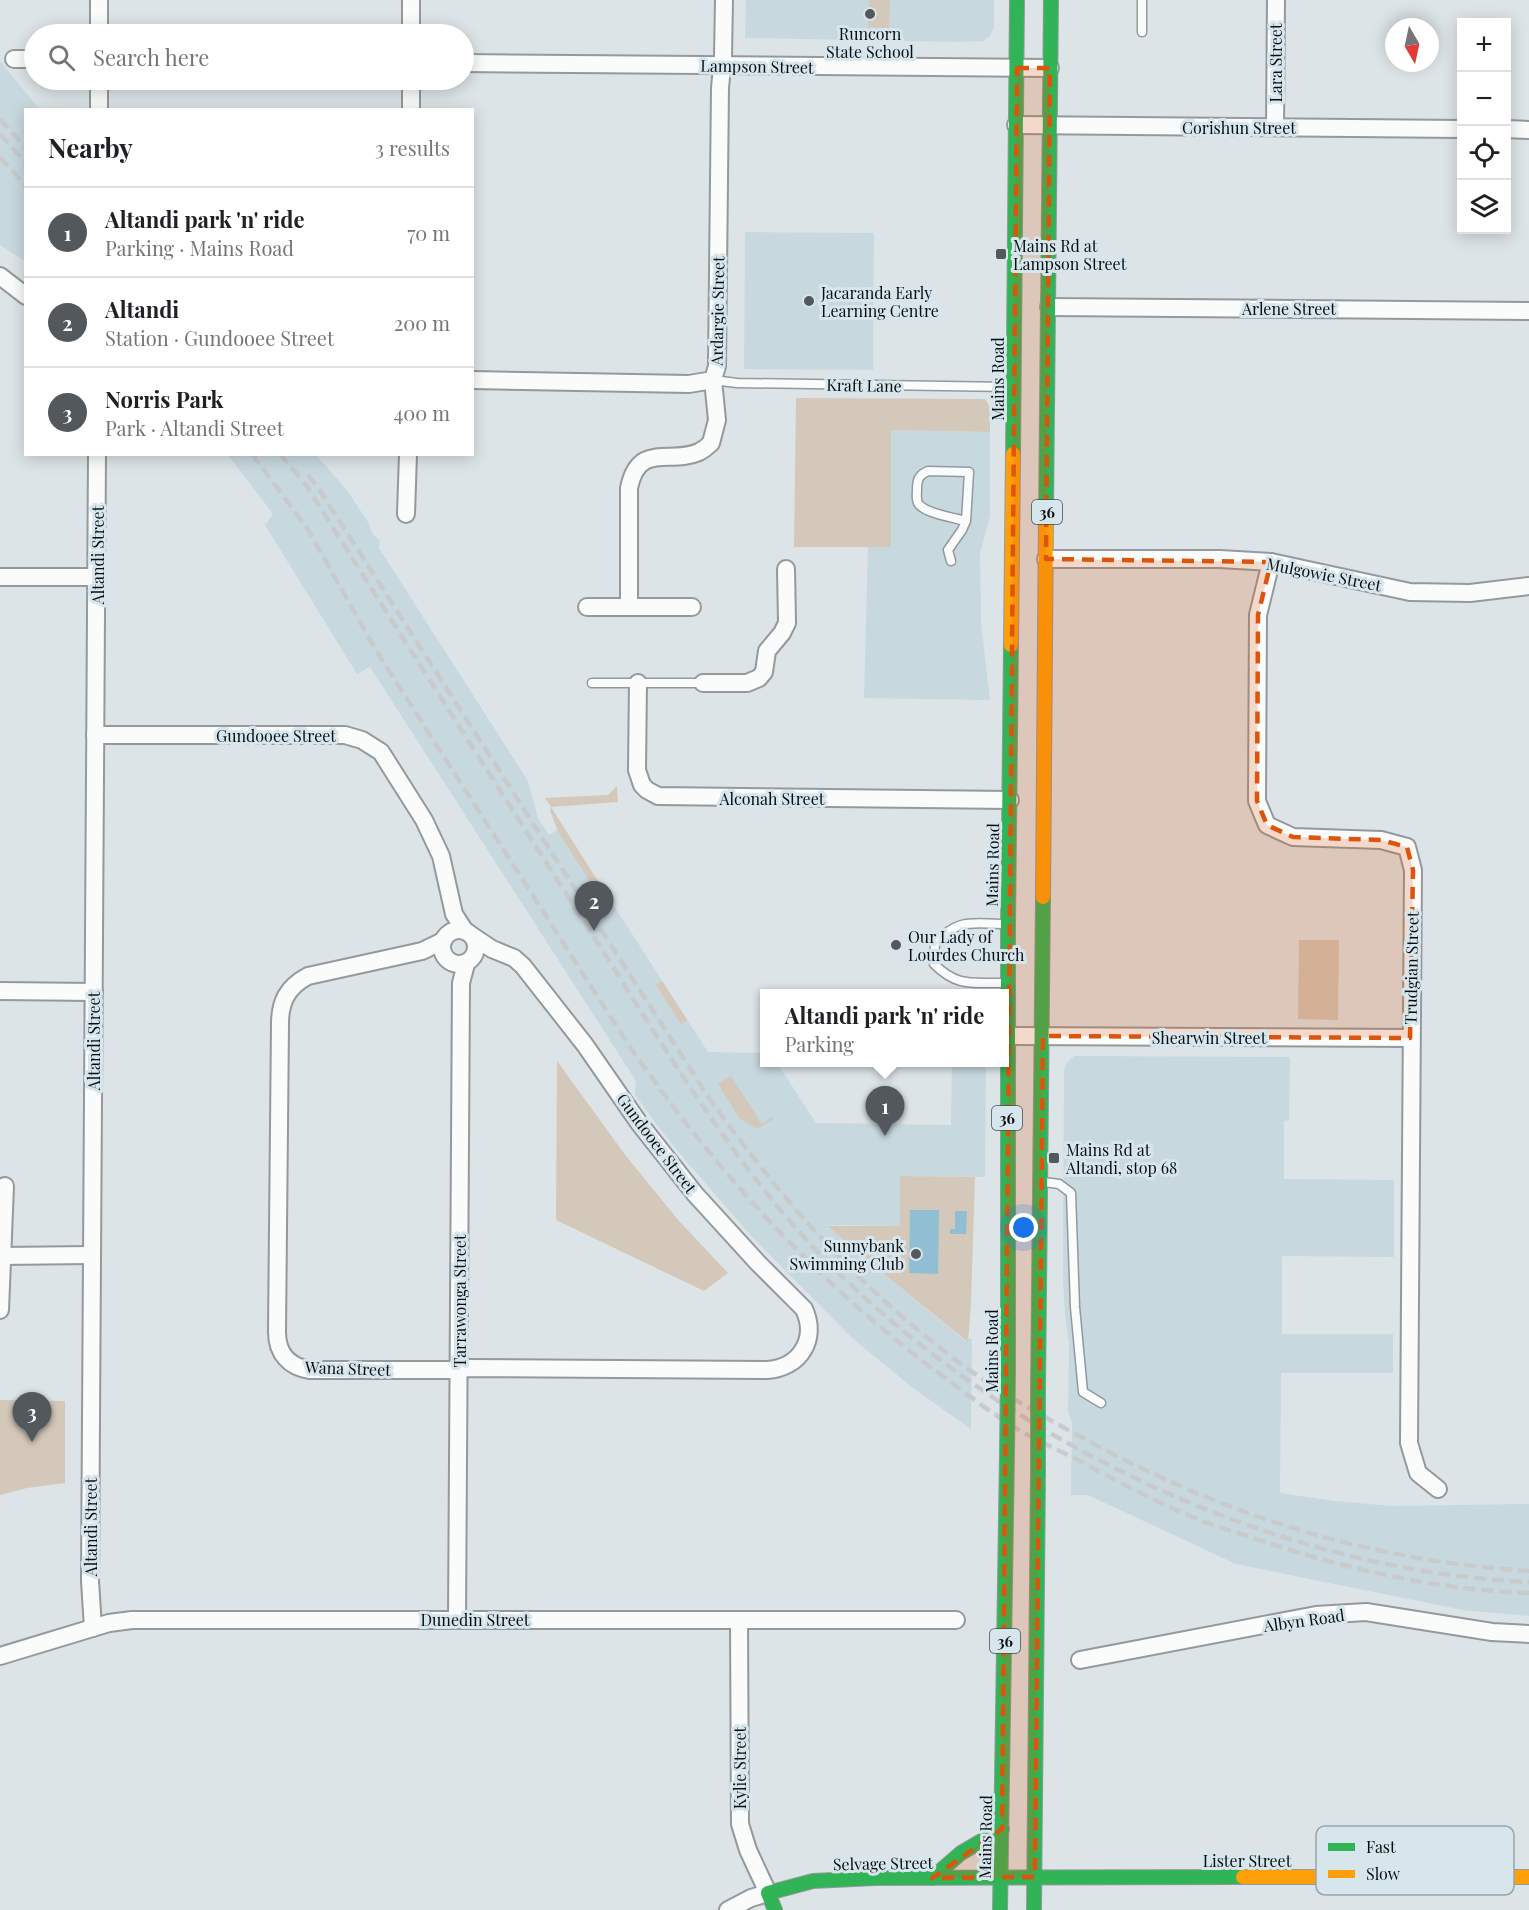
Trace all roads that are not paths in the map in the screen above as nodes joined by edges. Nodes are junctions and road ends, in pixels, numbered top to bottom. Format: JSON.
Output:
{"nodes":[{"id":1,"x":99,"y":0,"type":"edge"},
{"id":2,"x":411,"y":0,"type":"edge"},
{"id":3,"x":724,"y":0,"type":"edge"},
{"id":4,"x":1017,"y":0,"type":"edge"},
{"id":5,"x":1051,"y":0,"type":"edge"},
{"id":6,"x":1142,"y":0,"type":"edge"},
{"id":7,"x":1276,"y":0,"type":"edge"},
{"id":8,"x":99,"y":24,"type":"edge"},
{"id":9,"x":411,"y":24,"type":"edge"},
{"id":10,"x":1142,"y":32,"type":"dead end"},
{"id":11,"x":14,"y":59,"type":"dead end"},
{"id":12,"x":24,"y":59,"type":"edge"},
{"id":13,"x":474,"y":63,"type":"edge"},
{"id":14,"x":722,"y":66,"type":"junction"},
{"id":15,"x":1017,"y":68,"type":"junction"},
{"id":16,"x":1050,"y":68,"type":"junction"},
{"id":17,"x":99,"y":90,"type":"edge"},
{"id":18,"x":411,"y":90,"type":"edge"},
{"id":19,"x":99,"y":108,"type":"edge"},
{"id":20,"x":411,"y":108,"type":"edge"},
{"id":21,"x":1016,"y":125,"type":"junction"},
{"id":22,"x":1050,"y":125,"type":"junction"},
{"id":23,"x":1275,"y":127,"type":"junction"},
{"id":24,"x":1457,"y":129,"type":"edge"},
{"id":25,"x":1511,"y":129,"type":"edge"},
{"id":26,"x":1529,"y":130,"type":"edge"},
{"id":27,"x":0,"y":276,"type":"edge"},
{"id":28,"x":24,"y":294,"type":"edge"},
{"id":29,"x":1049,"y":307,"type":"junction"},
{"id":30,"x":1529,"y":311,"type":"edge"},
{"id":31,"x":474,"y":380,"type":"edge"},
{"id":32,"x":713,"y":380,"type":"junction"},
{"id":33,"x":1014,"y":387,"type":"junction"},
{"id":34,"x":97,"y":456,"type":"edge"},
{"id":35,"x":408,"y":456,"type":"edge"},
{"id":36,"x":406,"y":514,"type":"dead end"},
{"id":37,"x":966,"y":521,"type":"junction"},
{"id":38,"x":1046,"y":559,"type":"junction"},
{"id":39,"x":951,"y":561,"type":"dead end"},
{"id":40,"x":1271,"y":562,"type":"junction"},
{"id":41,"x":786,"y":569,"type":"dead end"},
{"id":42,"x":0,"y":577,"type":"edge"},
{"id":43,"x":96,"y":577,"type":"junction"},
{"id":44,"x":1529,"y":586,"type":"edge"},
{"id":45,"x":629,"y":607,"type":"junction"},
{"id":46,"x":692,"y":607,"type":"dead end"},
{"id":47,"x":587,"y":608,"type":"dead end"},
{"id":48,"x":592,"y":683,"type":"dead end"},
{"id":49,"x":638,"y":683,"type":"junction"},
{"id":50,"x":702,"y":683,"type":"joint"},
{"id":51,"x":95,"y":735,"type":"junction"},
{"id":52,"x":1010,"y":800,"type":"junction"},
{"id":53,"x":454,"y":914,"type":"junction"},
{"id":54,"x":1008,"y":924,"type":"junction"},
{"id":55,"x":468,"y":933,"type":"junction"},
{"id":56,"x":492,"y":949,"type":"junction"},
{"id":57,"x":454,"y":952,"type":"junction"},
{"id":58,"x":1008,"y":983,"type":"junction"},
{"id":59,"x":1008,"y":989,"type":"edge"},
{"id":60,"x":0,"y":991,"type":"edge"},
{"id":61,"x":94,"y":992,"type":"junction"},
{"id":62,"x":1009,"y":1036,"type":"edge"},
{"id":63,"x":1043,"y":1036,"type":"junction"},
{"id":64,"x":1410,"y":1038,"type":"junction"},
{"id":65,"x":1006,"y":1067,"type":"edge"},
{"id":66,"x":1040,"y":1182,"type":"junction"},
{"id":67,"x":5,"y":1186,"type":"dead end"},
{"id":68,"x":92,"y":1255,"type":"junction"},
{"id":69,"x":1,"y":1256,"type":"edge"},
{"id":70,"x":0,"y":1310,"type":"edge"},
{"id":71,"x":807,"y":1344,"type":"joint"},
{"id":72,"x":458,"y":1369,"type":"junction"},
{"id":73,"x":1101,"y":1403,"type":"dead end"},
{"id":74,"x":1438,"y":1489,"type":"dead end"},
{"id":75,"x":457,"y":1619,"type":"junction"},
{"id":76,"x":739,"y":1620,"type":"junction"},
{"id":77,"x":956,"y":1620,"type":"dead end"},
{"id":78,"x":93,"y":1628,"type":"junction"},
{"id":79,"x":1529,"y":1634,"type":"edge"},
{"id":80,"x":0,"y":1656,"type":"edge"},
{"id":81,"x":1080,"y":1660,"type":"dead end"},
{"id":82,"x":1002,"y":1829,"type":"junction"},
{"id":83,"x":1035,"y":1877,"type":"junction"},
{"id":84,"x":1316,"y":1877,"type":"edge"},
{"id":85,"x":932,"y":1878,"type":"junction"},
{"id":86,"x":1000,"y":1878,"type":"junction"},
{"id":87,"x":768,"y":1893,"type":"junction"},
{"id":88,"x":728,"y":1910,"type":"edge"},
{"id":89,"x":775,"y":1910,"type":"edge"},
{"id":90,"x":1000,"y":1910,"type":"edge"},
{"id":91,"x":1034,"y":1910,"type":"edge"}],
"edges":[{"from":1,"to":8,"type":"street"},
{"from":2,"to":9,"type":"street"},
{"from":3,"to":14,"type":"street","name":"Ardargie Street"},
{"from":4,"to":15,"type":"main road","name":"Mains Road","number":"36"},
{"from":5,"to":16,"type":"main road","number":"36"},
{"from":6,"to":10,"type":"lane"},
{"from":7,"to":23,"type":"street","name":"Lara Street"},
{"from":11,"to":12,"type":"street"},
{"from":13,"to":14,"type":"street","name":"Lampson Street"},
{"from":14,"to":15,"type":"street","name":"Lampson Street"},
{"from":14,"to":32,"type":"street","name":"Ardargie Street"},
{"from":15,"to":16,"type":"street","name":"Lampson Street"},
{"from":15,"to":21,"type":"main road","name":"Mains Road","number":"36"},
{"from":16,"to":22,"type":"main road","number":"36"},
{"from":17,"to":19,"type":"street"},
{"from":18,"to":20,"type":"street"},
{"from":21,"to":22,"type":"street","name":"Corishun Street"},
{"from":21,"to":33,"type":"main road","name":"Mains Road","number":"36"},
{"from":22,"to":23,"type":"street","name":"Corishun Street"},
{"from":22,"to":29,"type":"main road","number":"36"},
{"from":23,"to":24,"type":"street","name":"Corishun Street"},
{"from":25,"to":26,"type":"street"},
{"from":27,"to":28,"type":"street"},
{"from":29,"to":30,"type":"street","name":"Arlene Street"},
{"from":29,"to":38,"type":"main road","number":"36"},
{"from":31,"to":32,"type":"street","name":"Ardargie Street"},
{"from":32,"to":33,"type":"lane","name":"Kraft Lane"},
{"from":32,"to":45,"type":"street"},
{"from":33,"to":52,"type":"main road","name":"Mains Road","number":"36"},
{"from":34,"to":43,"type":"street","name":"Altandi Street"},
{"from":35,"to":36,"type":"street"},
{"from":37,"to":37,"type":"lane"},
{"from":37,"to":39,"type":"lane"},
{"from":38,"to":40,"type":"street","name":"Mulgowie Street"},
{"from":38,"to":63,"type":"main road","number":"36"},
{"from":40,"to":44,"type":"street","name":"Mulgowie Street"},
{"from":40,"to":64,"type":"street","name":"Trudgian Street"},
{"from":41,"to":50,"type":"street"},
{"from":42,"to":43,"type":"street"},
{"from":43,"to":51,"type":"street","name":"Altandi Street"},
{"from":45,"to":46,"type":"street"},
{"from":45,"to":47,"type":"street"},
{"from":48,"to":49,"type":"lane"},
{"from":49,"to":50,"type":"lane"},
{"from":49,"to":52,"type":"street","name":"Alconah Street"},
{"from":51,"to":53,"type":"street","name":"Gundooee Street"},
{"from":51,"to":61,"type":"street","name":"Altandi Street"},
{"from":52,"to":54,"type":"main road","name":"Mains Road","number":"36"},
{"from":53,"to":55,"type":"street","name":"Gundooee Street"},
{"from":53,"to":57,"type":"street"},
{"from":54,"to":58,"type":"main road","name":"Mains Road","number":"36"},
{"from":54,"to":58,"type":"lane"},
{"from":55,"to":56,"type":"street","name":"Gundooee Street"},
{"from":55,"to":57,"type":"street","name":"Tarrawonga Street"},
{"from":55,"to":57,"type":"street"},
{"from":56,"to":57,"type":"street"},
{"from":56,"to":71,"type":"street","name":"Gundooee Street"},
{"from":57,"to":72,"type":"street","name":"Tarrawonga Street"},
{"from":57,"to":72,"type":"street","name":"Wana Street"},
{"from":58,"to":59,"type":"main road","name":"Mains Road","number":"36"},
{"from":60,"to":61,"type":"street"},
{"from":61,"to":68,"type":"street","name":"Altandi Street"},
{"from":62,"to":63,"type":"street","name":"Shearwin Street"},
{"from":63,"to":64,"type":"street","name":"Shearwin Street"},
{"from":63,"to":66,"type":"main road","number":"36"},
{"from":64,"to":74,"type":"street","name":"Trudgian Street"},
{"from":65,"to":82,"type":"main road","name":"Mains Road","number":"36","bridge":true},
{"from":66,"to":73,"type":"lane"},
{"from":66,"to":83,"type":"main road","number":"36","bridge":true},
{"from":67,"to":69,"type":"street"},
{"from":68,"to":69,"type":"street"},
{"from":68,"to":78,"type":"street","name":"Altandi Street"},
{"from":69,"to":70,"type":"street"},
{"from":71,"to":72,"type":"street","name":"Wana Street"},
{"from":72,"to":75,"type":"street","name":"Tarrawonga Street"},
{"from":75,"to":76,"type":"street","name":"Dunedin Street"},
{"from":75,"to":78,"type":"street","name":"Dunedin Street"},
{"from":76,"to":77,"type":"street","name":"Dunedin Street"},
{"from":76,"to":87,"type":"street","name":"Kylie Street"},
{"from":78,"to":80,"type":"street","name":"Dunedin Street"},
{"from":79,"to":81,"type":"street","name":"Albyn Road"},
{"from":82,"to":85,"type":"main road"},
{"from":82,"to":86,"type":"main road","name":"Mains Road","number":"36"},
{"from":83,"to":84,"type":"main road","name":"Lister Street"},
{"from":83,"to":86,"type":"main road","name":"Lister Street"},
{"from":83,"to":91,"type":"main road","number":"36"},
{"from":85,"to":86,"type":"main road","name":"Selvage Street"},
{"from":85,"to":87,"type":"main road","name":"Selvage Street"},
{"from":86,"to":90,"type":"main road","name":"Mains Road","number":"36"},
{"from":87,"to":88,"type":"street"},
{"from":87,"to":89,"type":"main road","name":"Kylie Street"}]}
